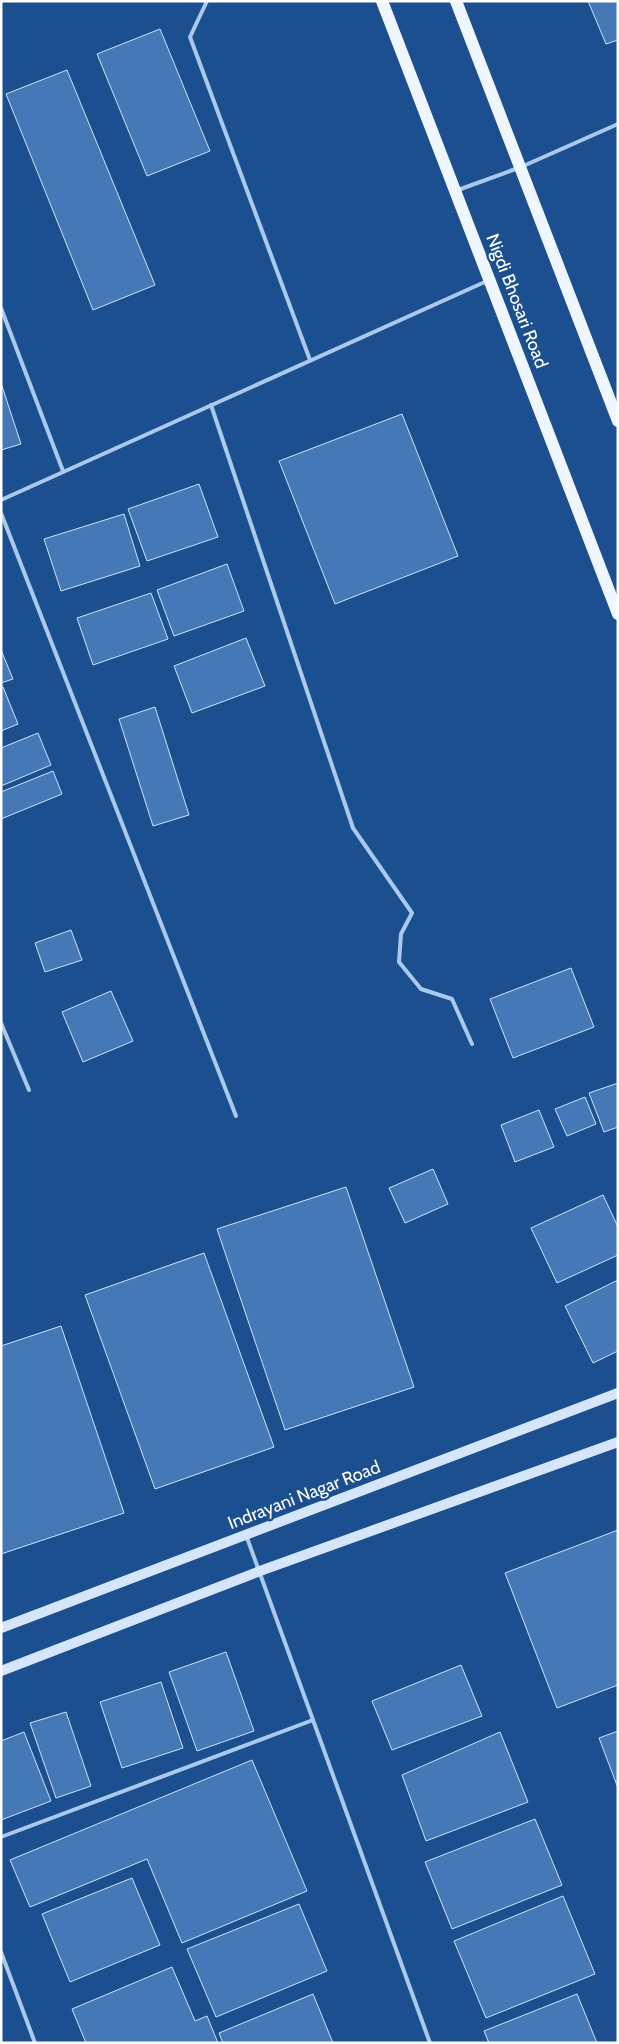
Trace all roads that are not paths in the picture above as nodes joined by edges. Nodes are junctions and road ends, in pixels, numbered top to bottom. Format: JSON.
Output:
{"nodes":[{"id":1,"x":207,"y":1,"type":"edge"},
{"id":2,"x":382,"y":1,"type":"edge"},
{"id":3,"x":456,"y":1,"type":"edge"},
{"id":4,"x":618,"y":124,"type":"edge"},
{"id":5,"x":521,"y":166,"type":"junction"},
{"id":6,"x":456,"y":191,"type":"junction"},
{"id":7,"x":490,"y":279,"type":"junction"},
{"id":8,"x":1,"y":308,"type":"edge"},
{"id":9,"x":310,"y":360,"type":"junction"},
{"id":10,"x":210,"y":405,"type":"junction"},
{"id":11,"x":618,"y":421,"type":"edge"},
{"id":12,"x":63,"y":471,"type":"junction"},
{"id":13,"x":1,"y":500,"type":"edge"},
{"id":14,"x":1,"y":513,"type":"edge"},
{"id":15,"x":618,"y":614,"type":"edge"},
{"id":16,"x":1,"y":1023,"type":"edge"},
{"id":17,"x":472,"y":1044,"type":"dead end"},
{"id":18,"x":28,"y":1090,"type":"dead end"},
{"id":19,"x":236,"y":1116,"type":"dead end"},
{"id":20,"x":618,"y":1393,"type":"edge"},
{"id":21,"x":618,"y":1442,"type":"edge"},
{"id":22,"x":246,"y":1534,"type":"junction"},
{"id":23,"x":260,"y":1571,"type":"junction"},
{"id":24,"x":1,"y":1628,"type":"edge"},
{"id":25,"x":1,"y":1671,"type":"edge"},
{"id":26,"x":314,"y":1720,"type":"junction"},
{"id":27,"x":1,"y":1837,"type":"edge"},
{"id":28,"x":1,"y":1952,"type":"edge"},
{"id":29,"x":35,"y":2043,"type":"edge"},
{"id":30,"x":430,"y":2043,"type":"edge"}],
"edges":[{"from":1,"to":9,"type":"lane"},
{"from":2,"to":6,"type":"main road","name":"Nigdi Bhosari Road"},
{"from":3,"to":5,"type":"main road"},
{"from":4,"to":5,"type":"lane"},
{"from":5,"to":6,"type":"lane"},
{"from":5,"to":11,"type":"main road"},
{"from":6,"to":7,"type":"main road","name":"Nigdi Bhosari Road"},
{"from":7,"to":9,"type":"lane"},
{"from":7,"to":15,"type":"main road","name":"Nigdi Bhosari Road"},
{"from":8,"to":12,"type":"lane"},
{"from":9,"to":10,"type":"lane"},
{"from":10,"to":12,"type":"lane"},
{"from":10,"to":17,"type":"lane"},
{"from":12,"to":13,"type":"lane"},
{"from":14,"to":19,"type":"lane"},
{"from":16,"to":18,"type":"lane"},
{"from":20,"to":22,"type":"main road","name":"Indrayani Nagar Road"},
{"from":21,"to":23,"type":"main road"},
{"from":22,"to":23,"type":"lane"},
{"from":22,"to":24,"type":"main road","name":"Indrayani Nagar Road"},
{"from":23,"to":25,"type":"main road"},
{"from":23,"to":26,"type":"lane"},
{"from":26,"to":27,"type":"lane"},
{"from":26,"to":30,"type":"lane"},
{"from":28,"to":29,"type":"lane"}]}
